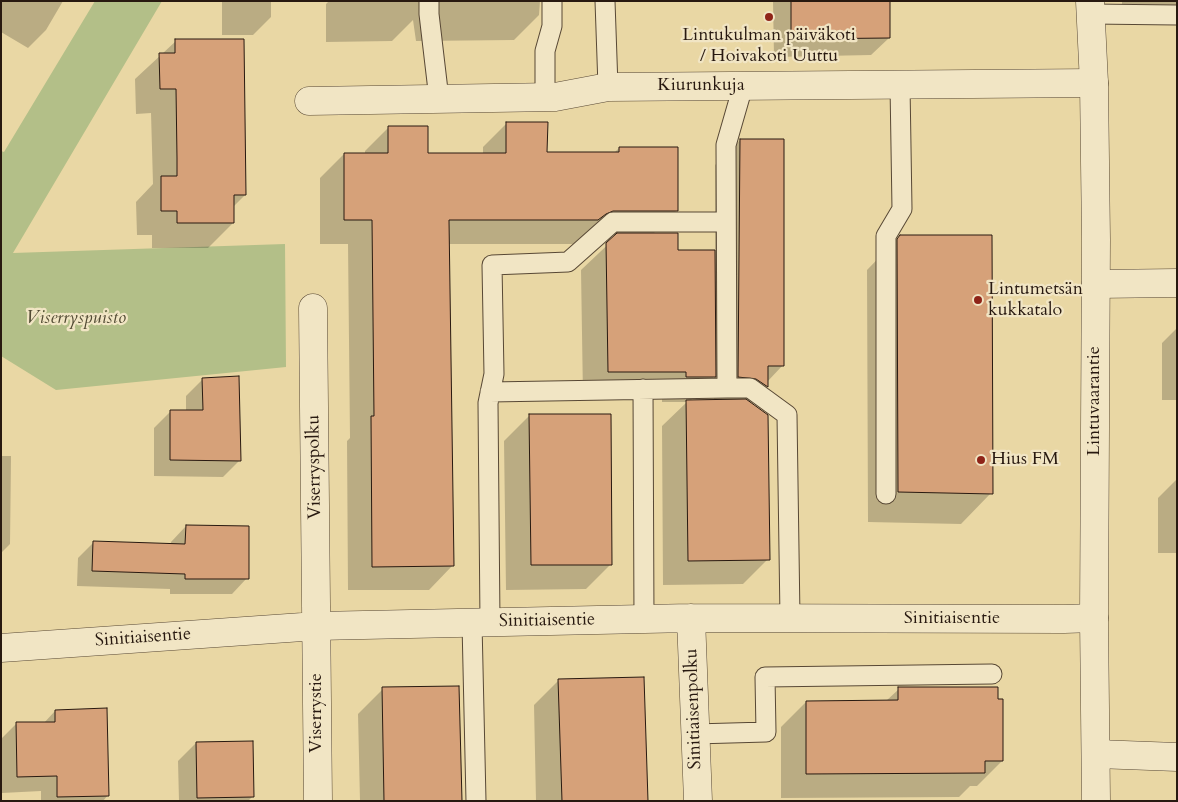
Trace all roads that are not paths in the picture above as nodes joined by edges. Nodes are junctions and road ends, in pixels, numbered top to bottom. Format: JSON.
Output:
{"nodes":[{"id":1,"x":429,"y":1,"type":"edge"},
{"id":2,"x":552,"y":1,"type":"edge"},
{"id":3,"x":605,"y":1,"type":"edge"},
{"id":4,"x":1090,"y":8,"type":"edge"},
{"id":5,"x":1177,"y":15,"type":"edge"},
{"id":6,"x":1094,"y":83,"type":"junction"},
{"id":7,"x":900,"y":85,"type":"junction"},
{"id":8,"x":743,"y":86,"type":"junction"},
{"id":9,"x":608,"y":87,"type":"junction"},
{"id":10,"x":545,"y":97,"type":"junction"},
{"id":11,"x":439,"y":99,"type":"junction"},
{"id":12,"x":309,"y":101,"type":"dead end"},
{"id":13,"x":725,"y":222,"type":"junction"},
{"id":14,"x":1177,"y":283,"type":"edge"},
{"id":15,"x":1096,"y":284,"type":"junction"},
{"id":16,"x":313,"y":308,"type":"dead end"},
{"id":17,"x":727,"y":388,"type":"junction"},
{"id":18,"x":643,"y":389,"type":"junction"},
{"id":19,"x":490,"y":392,"type":"junction"},
{"id":20,"x":886,"y":494,"type":"dead end"},
{"id":21,"x":644,"y":618,"type":"junction"},
{"id":22,"x":690,"y":618,"type":"junction"},
{"id":23,"x":790,"y":618,"type":"junction"},
{"id":24,"x":1094,"y":618,"type":"junction"},
{"id":25,"x":481,"y":622,"type":"junction"},
{"id":26,"x":317,"y":626,"type":"junction"},
{"id":27,"x":1,"y":648,"type":"edge"},
{"id":28,"x":992,"y":674,"type":"dead end"},
{"id":29,"x":695,"y":734,"type":"junction"},
{"id":30,"x":1097,"y":754,"type":"junction"},
{"id":31,"x":1177,"y":757,"type":"edge"},
{"id":32,"x":318,"y":801,"type":"edge"},
{"id":33,"x":476,"y":801,"type":"edge"},
{"id":34,"x":698,"y":801,"type":"edge"},
{"id":35,"x":1096,"y":801,"type":"edge"}],
"edges":[{"from":1,"to":11,"type":"lane"},
{"from":2,"to":10,"type":"lane"},
{"from":3,"to":9,"type":"lane"},
{"from":4,"to":5,"type":"lane"},
{"from":4,"to":6,"type":"street","name":"Lintuvaarantie"},
{"from":6,"to":7,"type":"street","name":"Kiurunkuja"},
{"from":6,"to":15,"type":"street","name":"Lintuvaarantie"},
{"from":7,"to":8,"type":"street","name":"Kiurunkuja"},
{"from":7,"to":20,"type":"lane"},
{"from":8,"to":9,"type":"street","name":"Kiurunkuja"},
{"from":8,"to":13,"type":"lane"},
{"from":9,"to":10,"type":"street","name":"Kiurunkuja"},
{"from":10,"to":11,"type":"street","name":"Kiurunkuja"},
{"from":11,"to":12,"type":"street","name":"Kiurunkuja"},
{"from":13,"to":17,"type":"lane"},
{"from":13,"to":19,"type":"lane"},
{"from":14,"to":15,"type":"street"},
{"from":15,"to":24,"type":"street","name":"Lintuvaarantie"},
{"from":16,"to":26,"type":"street","name":"Viserryspolku"},
{"from":17,"to":18,"type":"lane"},
{"from":17,"to":23,"type":"lane"},
{"from":18,"to":19,"type":"lane"},
{"from":18,"to":21,"type":"lane"},
{"from":19,"to":25,"type":"lane"},
{"from":21,"to":22,"type":"street","name":"Sinitiaisentie"},
{"from":21,"to":25,"type":"street","name":"Sinitiaisentie"},
{"from":22,"to":23,"type":"street","name":"Sinitiaisentie"},
{"from":22,"to":29,"type":"street","name":"Sinitiaisenpolku"},
{"from":23,"to":24,"type":"street","name":"Sinitiaisentie"},
{"from":24,"to":30,"type":"street","name":"Lintuvaarantie"},
{"from":25,"to":26,"type":"street","name":"Sinitiaisentie"},
{"from":25,"to":33,"type":"lane"},
{"from":26,"to":27,"type":"street","name":"Sinitiaisentie"},
{"from":26,"to":32,"type":"street","name":"Viserrystie"},
{"from":28,"to":29,"type":"lane"},
{"from":29,"to":34,"type":"street","name":"Sinitiaisenpolku"},
{"from":30,"to":31,"type":"street"},
{"from":30,"to":35,"type":"street","name":"Lintuvaarantie"}]}
